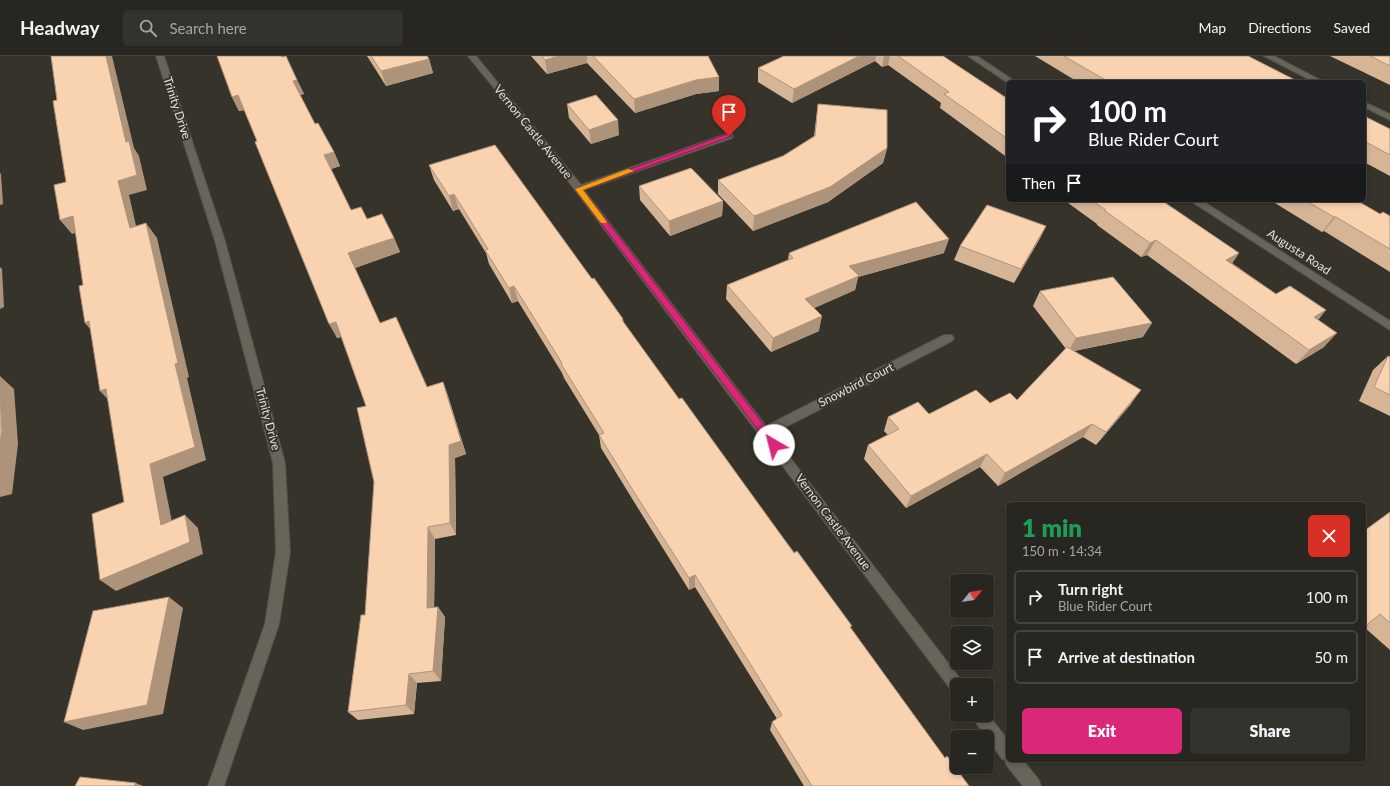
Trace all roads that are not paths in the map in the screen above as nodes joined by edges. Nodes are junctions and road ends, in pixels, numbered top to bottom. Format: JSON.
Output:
{"nodes":[{"id":1,"x":160,"y":56,"type":"edge"},
{"id":2,"x":472,"y":56,"type":"edge"},
{"id":3,"x":972,"y":56,"type":"edge"},
{"id":4,"x":1268,"y":56,"type":"edge"},
{"id":5,"x":1009,"y":80,"type":"edge"},
{"id":6,"x":1316,"y":80,"type":"edge"},
{"id":7,"x":1366,"y":105,"type":"edge"},
{"id":8,"x":1390,"y":118,"type":"edge"},
{"id":9,"x":729,"y":136,"type":"dead end"},
{"id":10,"x":578,"y":189,"type":"junction"},
{"id":11,"x":1197,"y":202,"type":"edge"},
{"id":12,"x":1390,"y":326,"type":"edge"},
{"id":13,"x":948,"y":338,"type":"dead end"},
{"id":14,"x":765,"y":432,"type":"junction"},
{"id":15,"x":951,"y":678,"type":"edge"},
{"id":16,"x":984,"y":722,"type":"edge"},
{"id":17,"x":1006,"y":750,"type":"edge"},
{"id":18,"x":1015,"y":762,"type":"edge"},
{"id":19,"x":216,"y":786,"type":"edge"},
{"id":20,"x":1033,"y":786,"type":"edge"}],
"edges":[{"from":1,"to":19,"type":"street","name":"Trinity Drive"},
{"from":2,"to":10,"type":"street","name":"Vernon Castle Avenue"},
{"from":3,"to":5,"type":"street"},
{"from":4,"to":6,"type":"street"},
{"from":7,"to":8,"type":"street"},
{"from":9,"to":10,"type":"street"},
{"from":10,"to":14,"type":"street","name":"Vernon Castle Avenue"},
{"from":11,"to":12,"type":"street","name":"Augusta Road"},
{"from":13,"to":14,"type":"street","name":"Snowbird Court"},
{"from":14,"to":15,"type":"street","name":"Vernon Castle Avenue"},
{"from":16,"to":17,"type":"street"},
{"from":18,"to":20,"type":"street"}]}
